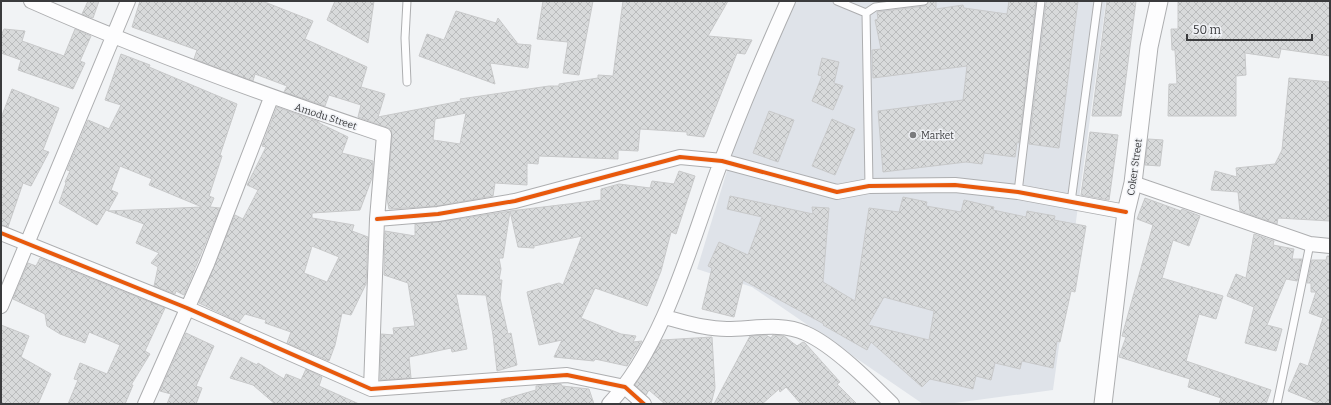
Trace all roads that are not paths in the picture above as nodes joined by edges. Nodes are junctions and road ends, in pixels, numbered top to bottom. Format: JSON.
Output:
{"nodes":[{"id":1,"x":31,"y":1,"type":"edge"},
{"id":2,"x":128,"y":1,"type":"edge"},
{"id":3,"x":407,"y":1,"type":"edge"},
{"id":4,"x":788,"y":1,"type":"edge"},
{"id":5,"x":837,"y":1,"type":"edge"},
{"id":6,"x":924,"y":1,"type":"edge"},
{"id":7,"x":1041,"y":1,"type":"edge"},
{"id":8,"x":1098,"y":1,"type":"edge"},
{"id":9,"x":1158,"y":1,"type":"edge"},
{"id":10,"x":866,"y":13,"type":"junction"},
{"id":11,"x":113,"y":37,"type":"junction"},
{"id":12,"x":407,"y":82,"type":"dead end"},
{"id":13,"x":271,"y":98,"type":"junction"},
{"id":14,"x":722,"y":161,"type":"junction"},
{"id":15,"x":1133,"y":183,"type":"junction"},
{"id":16,"x":869,"y":186,"type":"junction"},
{"id":17,"x":1018,"y":192,"type":"junction"},
{"id":18,"x":1071,"y":202,"type":"junction"},
{"id":19,"x":1126,"y":212,"type":"junction"},
{"id":20,"x":377,"y":218,"type":"junction"},
{"id":21,"x":1,"y":233,"type":"edge"},
{"id":22,"x":1310,"y":244,"type":"junction"},
{"id":23,"x":27,"y":245,"type":"junction"},
{"id":24,"x":1330,"y":246,"type":"edge"},
{"id":25,"x":1,"y":306,"type":"edge"},
{"id":26,"x":187,"y":308,"type":"junction"},
{"id":27,"x":664,"y":317,"type":"junction"},
{"id":28,"x":625,"y":387,"type":"junction"},
{"id":29,"x":371,"y":389,"type":"junction"},
{"id":30,"x":1104,"y":398,"type":"edge"},
{"id":31,"x":144,"y":404,"type":"edge"},
{"id":32,"x":609,"y":404,"type":"edge"},
{"id":33,"x":644,"y":404,"type":"edge"},
{"id":34,"x":892,"y":404,"type":"edge"},
{"id":35,"x":1092,"y":404,"type":"edge"},
{"id":36,"x":1277,"y":404,"type":"edge"}],
"edges":[{"from":1,"to":11,"type":"street","name":"Amodu Street"},
{"from":2,"to":11,"type":"street"},
{"from":3,"to":12,"type":"lane"},
{"from":4,"to":14,"type":"street"},
{"from":5,"to":10,"type":"lane"},
{"from":6,"to":10,"type":"lane"},
{"from":7,"to":17,"type":"lane"},
{"from":8,"to":18,"type":"lane"},
{"from":9,"to":15,"type":"street","name":"Coker Street"},
{"from":10,"to":16,"type":"lane"},
{"from":11,"to":13,"type":"street","name":"Amodu Street"},
{"from":11,"to":23,"type":"street"},
{"from":13,"to":20,"type":"street","name":"Amodu Street"},
{"from":13,"to":26,"type":"street"},
{"from":14,"to":16,"type":"street"},
{"from":14,"to":20,"type":"street"},
{"from":14,"to":27,"type":"street"},
{"from":15,"to":19,"type":"street","name":"Coker Street"},
{"from":15,"to":22,"type":"street"},
{"from":16,"to":17,"type":"street"},
{"from":17,"to":18,"type":"street"},
{"from":18,"to":19,"type":"street"},
{"from":19,"to":30,"type":"street","name":"Coker Street"},
{"from":20,"to":29,"type":"street","name":"Amodu Street"},
{"from":21,"to":23,"type":"street"},
{"from":22,"to":24,"type":"street"},
{"from":22,"to":36,"type":"lane"},
{"from":23,"to":25,"type":"street"},
{"from":23,"to":26,"type":"street"},
{"from":26,"to":29,"type":"street"},
{"from":26,"to":31,"type":"street"},
{"from":27,"to":28,"type":"street"},
{"from":27,"to":34,"type":"street"},
{"from":28,"to":29,"type":"street"},
{"from":28,"to":32,"type":"street"},
{"from":28,"to":33,"type":"street"},
{"from":30,"to":35,"type":"street"}]}
